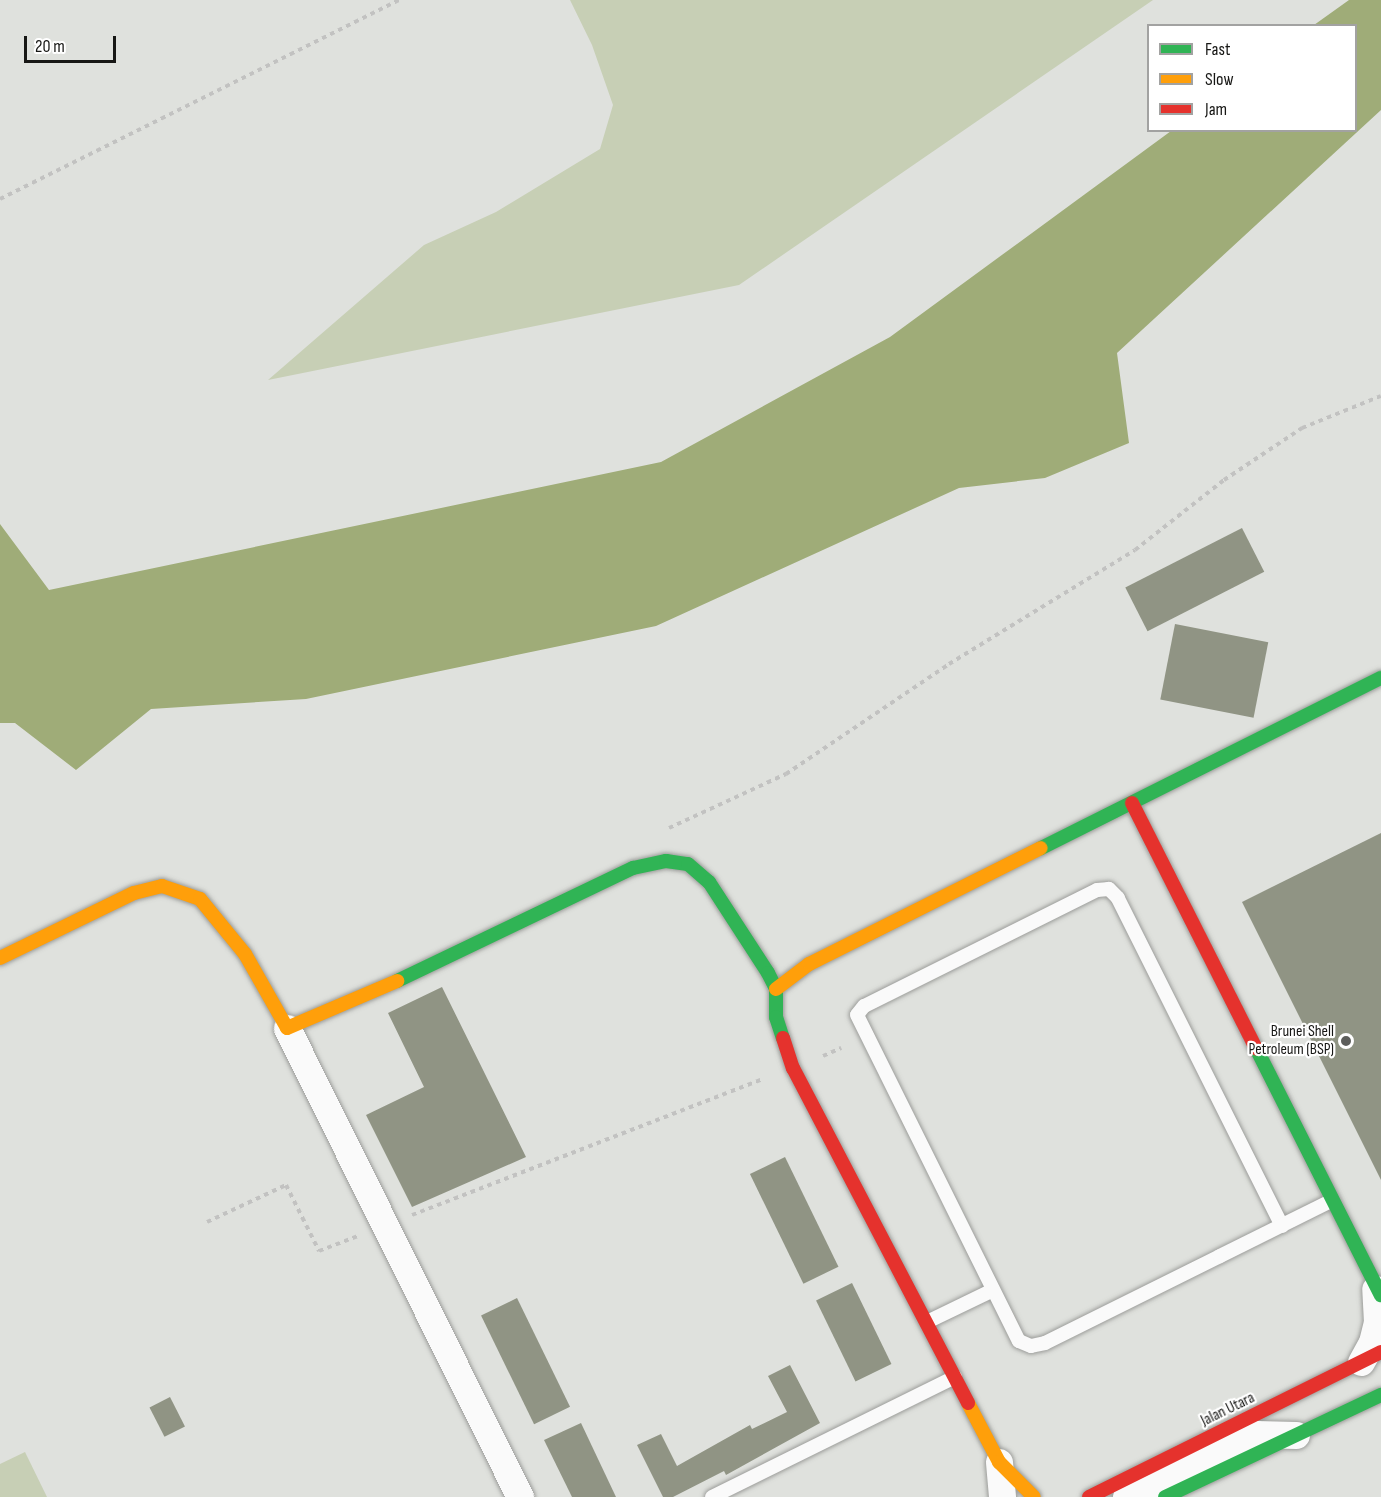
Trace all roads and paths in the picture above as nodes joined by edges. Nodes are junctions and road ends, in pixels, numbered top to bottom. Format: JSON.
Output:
{"nodes":[{"id":1,"x":400,"y":0,"type":"edge"},
{"id":2,"x":0,"y":199,"type":"edge"},
{"id":3,"x":1381,"y":396,"type":"edge"},
{"id":4,"x":1381,"y":678,"type":"edge"},
{"id":5,"x":1132,"y":803,"type":"junction"},
{"id":6,"x":659,"y":833,"type":"dead end"},
{"id":7,"x":0,"y":958,"type":"edge"},
{"id":8,"x":776,"y":989,"type":"junction"},
{"id":9,"x":287,"y":1028,"type":"junction"},
{"id":10,"x":841,"y":1048,"type":"dead end"},
{"id":11,"x":793,"y":1068,"type":"junction"},
{"id":12,"x":1330,"y":1202,"type":"junction"},
{"id":13,"x":400,"y":1219,"type":"dead end"},
{"id":14,"x":207,"y":1222,"type":"dead end"},
{"id":15,"x":1282,"y":1226,"type":"junction"},
{"id":16,"x":364,"y":1233,"type":"dead end"},
{"id":17,"x":993,"y":1290,"type":"junction"},
{"id":18,"x":1378,"y":1292,"type":"edge"},
{"id":19,"x":929,"y":1322,"type":"junction"},
{"id":20,"x":1371,"y":1357,"type":"edge"},
{"id":21,"x":956,"y":1376,"type":"junction"},
{"id":22,"x":1381,"y":1395,"type":"edge"},
{"id":23,"x":1298,"y":1436,"type":"junction"},
{"id":24,"x":999,"y":1462,"type":"junction"},
{"id":25,"x":520,"y":1497,"type":"edge"},
{"id":26,"x":712,"y":1497,"type":"edge"},
{"id":27,"x":1002,"y":1497,"type":"edge"},
{"id":28,"x":1034,"y":1497,"type":"edge"},
{"id":29,"x":1089,"y":1497,"type":"edge"},
{"id":30,"x":1126,"y":1497,"type":"edge"},
{"id":31,"x":1165,"y":1497,"type":"edge"}],
"edges":[{"from":1,"to":2,"type":"path"},
{"from":3,"to":6,"type":"path"},
{"from":4,"to":5,"type":"street"},
{"from":5,"to":8,"type":"street"},
{"from":5,"to":12,"type":"street"},
{"from":7,"to":9,"type":"street"},
{"from":8,"to":9,"type":"street"},
{"from":8,"to":11,"type":"street"},
{"from":9,"to":25,"type":"street"},
{"from":10,"to":11,"type":"path"},
{"from":11,"to":13,"type":"path"},
{"from":11,"to":19,"type":"street"},
{"from":12,"to":15,"type":"lane"},
{"from":12,"to":18,"type":"street"},
{"from":14,"to":16,"type":"path"},
{"from":15,"to":17,"type":"lane"},
{"from":15,"to":17,"type":"lane"},
{"from":17,"to":19,"type":"lane"},
{"from":18,"to":20,"type":"street"},
{"from":19,"to":21,"type":"street"},
{"from":20,"to":29,"type":"street","name":"Jalan Utara"},
{"from":21,"to":24,"type":"street"},
{"from":21,"to":26,"type":"lane"},
{"from":22,"to":23,"type":"street"},
{"from":23,"to":30,"type":"street"},
{"from":23,"to":31,"type":"street"},
{"from":24,"to":27,"type":"street"},
{"from":24,"to":28,"type":"street"}]}
